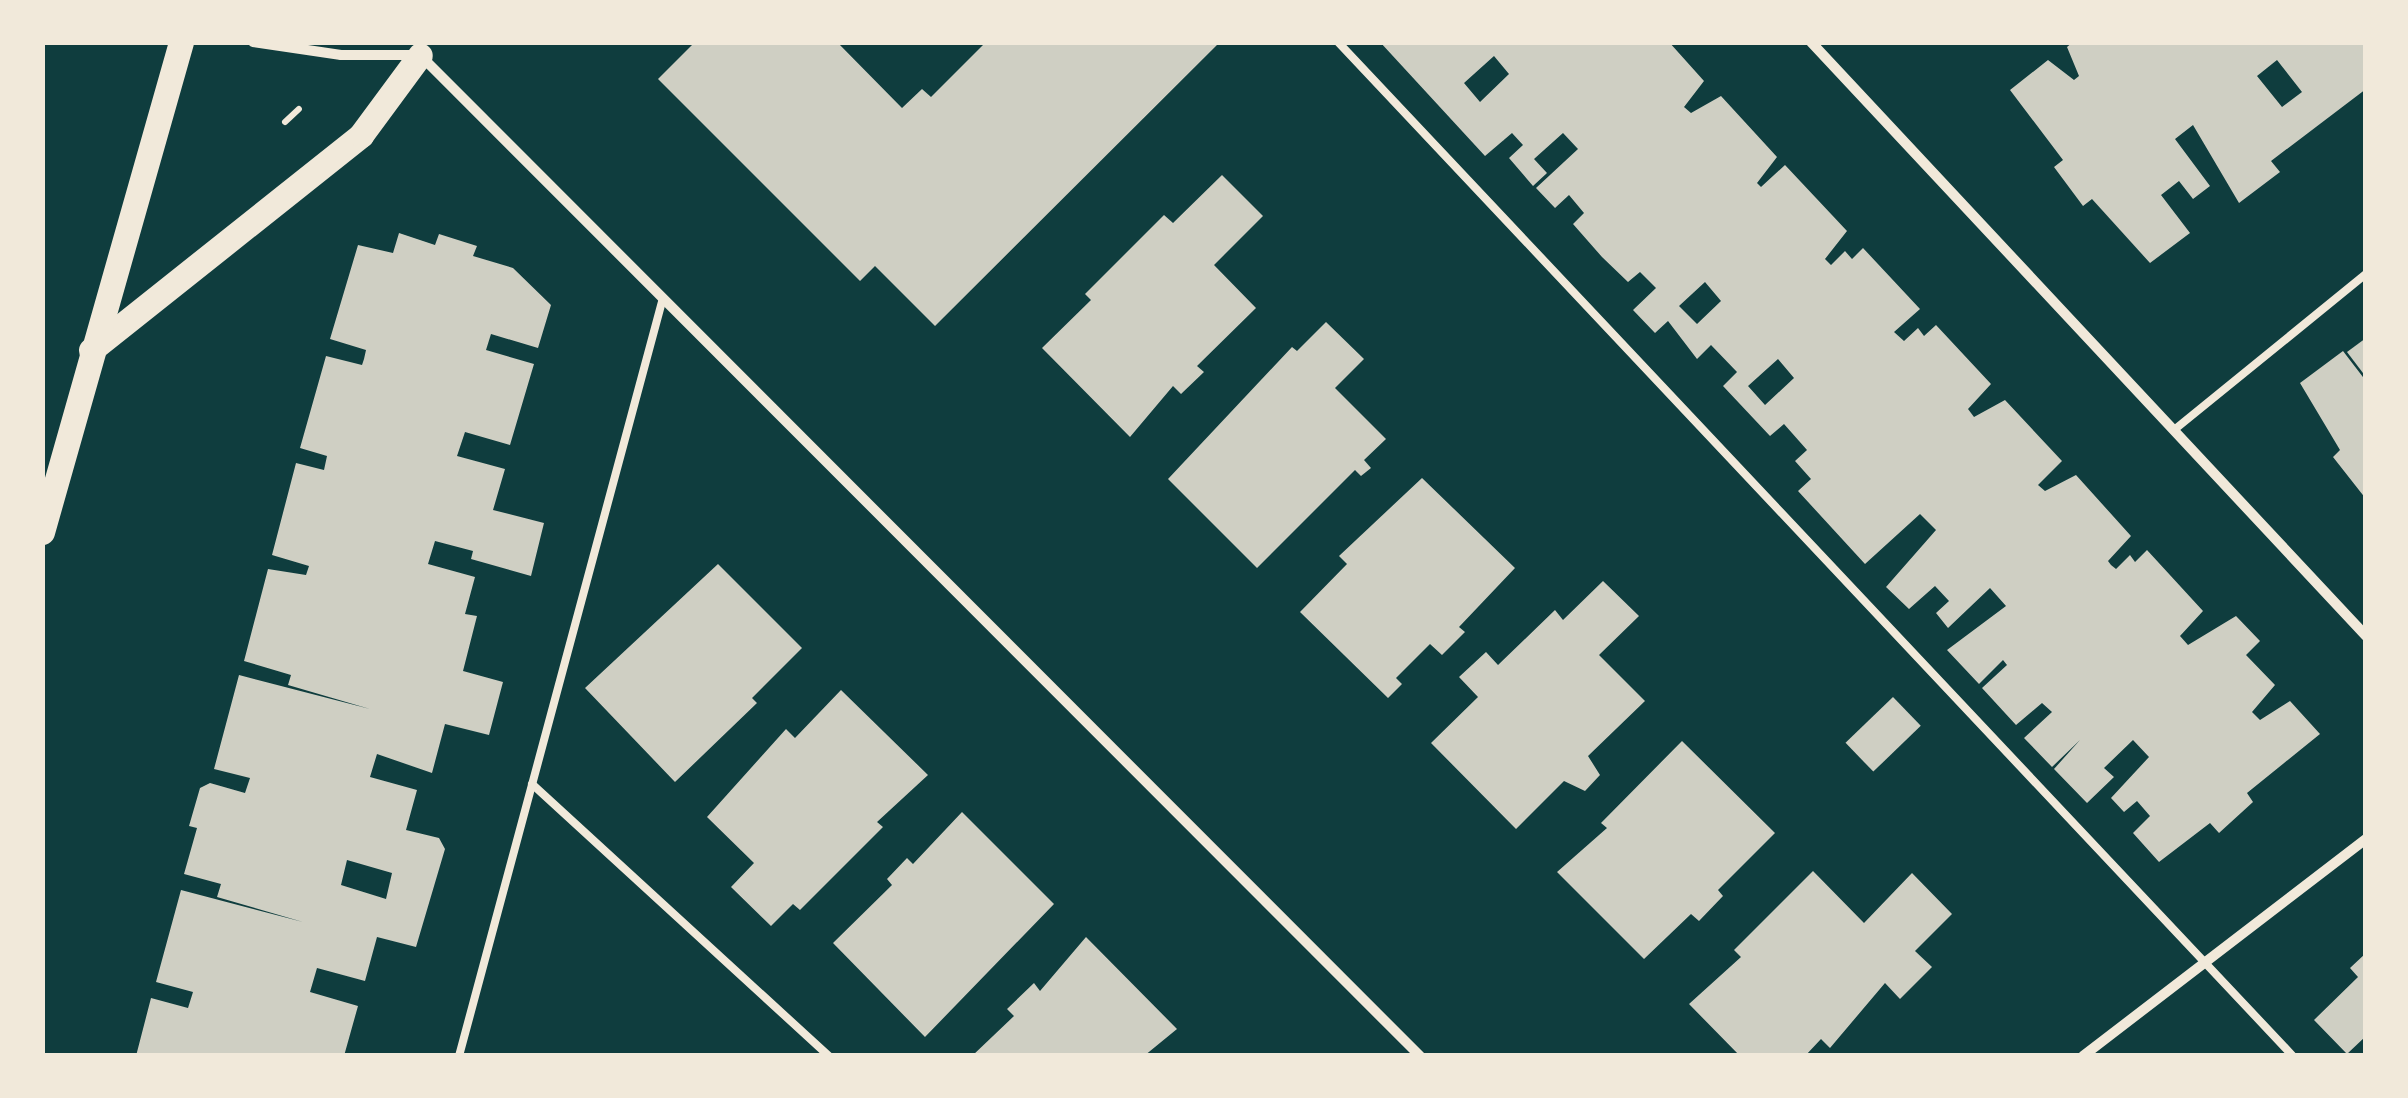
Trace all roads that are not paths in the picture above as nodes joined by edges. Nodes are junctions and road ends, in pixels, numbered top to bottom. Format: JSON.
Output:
{"nodes":[{"id":1,"x":181,"y":42,"type":"edge"},
{"id":2,"x":252,"y":42,"type":"edge"},
{"id":3,"x":1338,"y":42,"type":"edge"},
{"id":4,"x":1811,"y":42,"type":"edge"},
{"id":5,"x":1834,"y":42,"type":"edge"},
{"id":6,"x":428,"y":48,"type":"edge"},
{"id":7,"x":1821,"y":53,"type":"junction"},
{"id":8,"x":2366,"y":274,"type":"edge"},
{"id":9,"x":662,"y":298,"type":"junction"},
{"id":10,"x":91,"y":350,"type":"junction"},
{"id":11,"x":2174,"y":430,"type":"junction"},
{"id":12,"x":42,"y":532,"type":"edge"},
{"id":13,"x":2366,"y":636,"type":"edge"},
{"id":14,"x":532,"y":784,"type":"junction"},
{"id":15,"x":2366,"y":839,"type":"edge"},
{"id":16,"x":2206,"y":962,"type":"junction"},
{"id":17,"x":459,"y":1056,"type":"edge"},
{"id":18,"x":829,"y":1056,"type":"edge"},
{"id":19,"x":1420,"y":1056,"type":"edge"},
{"id":20,"x":2083,"y":1056,"type":"edge"},
{"id":21,"x":2293,"y":1056,"type":"edge"}],
"edges":[{"from":1,"to":10,"type":"main road"},
{"from":2,"to":6,"type":"street"},
{"from":3,"to":16,"type":"lane"},
{"from":4,"to":7,"type":"street"},
{"from":5,"to":7,"type":"street"},
{"from":6,"to":9,"type":"street"},
{"from":6,"to":10,"type":"main road"},
{"from":7,"to":11,"type":"street"},
{"from":8,"to":11,"type":"lane"},
{"from":9,"to":14,"type":"lane"},
{"from":9,"to":19,"type":"street"},
{"from":10,"to":12,"type":"main road"},
{"from":11,"to":13,"type":"street"},
{"from":14,"to":17,"type":"lane"},
{"from":14,"to":18,"type":"lane"},
{"from":15,"to":16,"type":"street"},
{"from":16,"to":20,"type":"street"},
{"from":16,"to":21,"type":"lane"}]}
